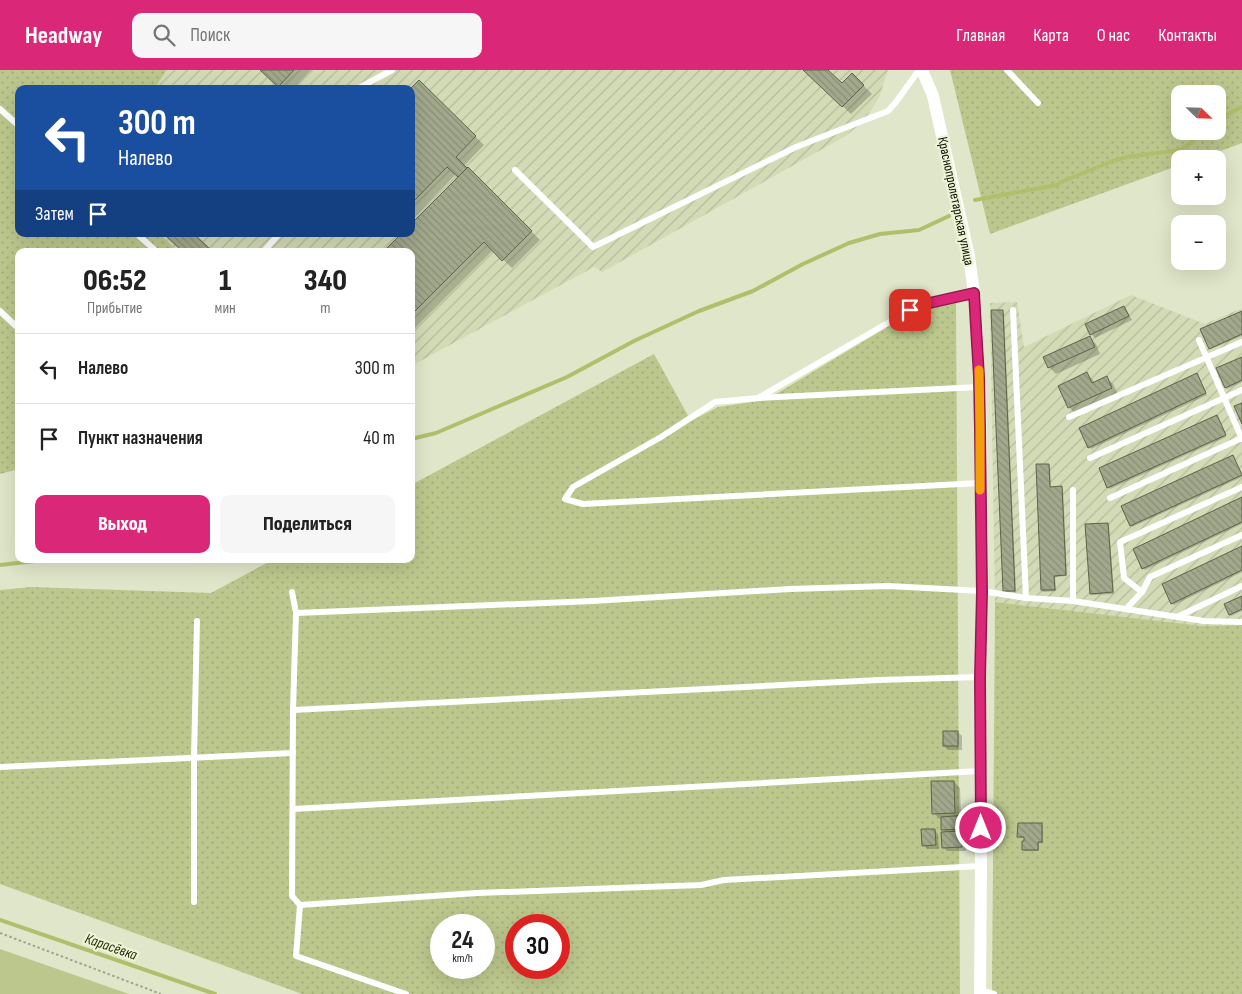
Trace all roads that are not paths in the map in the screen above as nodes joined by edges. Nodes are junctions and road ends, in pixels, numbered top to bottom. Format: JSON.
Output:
{"nodes":[{"id":1,"x":392,"y":70,"type":"edge"},
{"id":2,"x":921,"y":70,"type":"edge"},
{"id":3,"x":1007,"y":70,"type":"edge"},
{"id":4,"x":365,"y":85,"type":"edge"},
{"id":5,"x":1038,"y":103,"type":"dead end"},
{"id":6,"x":0,"y":109,"type":"edge"},
{"id":7,"x":15,"y":122,"type":"edge"},
{"id":8,"x":515,"y":170,"type":"dead end"},
{"id":9,"x":140,"y":237,"type":"edge"},
{"id":10,"x":276,"y":237,"type":"edge"},
{"id":11,"x":153,"y":248,"type":"edge"},
{"id":12,"x":267,"y":248,"type":"edge"},
{"id":13,"x":974,"y":293,"type":"junction"},
{"id":14,"x":1012,"y":310,"type":"dead end"},
{"id":15,"x":0,"y":312,"type":"edge"},
{"id":16,"x":15,"y":325,"type":"edge"},
{"id":17,"x":1198,"y":340,"type":"dead end"},
{"id":18,"x":1242,"y":342,"type":"edge"},
{"id":19,"x":1206,"y":357,"type":"junction"},
{"id":20,"x":980,"y":387,"type":"junction"},
{"id":21,"x":1242,"y":390,"type":"edge"},
{"id":22,"x":758,"y":398,"type":"junction"},
{"id":23,"x":1224,"y":398,"type":"junction"},
{"id":24,"x":1069,"y":417,"type":"dead end"},
{"id":25,"x":1242,"y":438,"type":"edge"},
{"id":26,"x":1090,"y":458,"type":"dead end"},
{"id":27,"x":980,"y":483,"type":"junction"},
{"id":28,"x":1242,"y":487,"type":"edge"},
{"id":29,"x":1073,"y":490,"type":"dead end"},
{"id":30,"x":1110,"y":498,"type":"dead end"},
{"id":31,"x":1242,"y":535,"type":"edge"},
{"id":32,"x":1242,"y":586,"type":"edge"},
{"id":33,"x":292,"y":592,"type":"dead end"},
{"id":34,"x":982,"y":592,"type":"junction"},
{"id":35,"x":1142,"y":592,"type":"junction"},
{"id":36,"x":1026,"y":598,"type":"junction"},
{"id":37,"x":1073,"y":601,"type":"junction"},
{"id":38,"x":1126,"y":609,"type":"junction"},
{"id":39,"x":296,"y":613,"type":"junction"},
{"id":40,"x":1176,"y":617,"type":"junction"},
{"id":41,"x":196,"y":621,"type":"dead end"},
{"id":42,"x":1242,"y":622,"type":"edge"},
{"id":43,"x":980,"y":677,"type":"junction"},
{"id":44,"x":293,"y":710,"type":"junction"},
{"id":45,"x":293,"y":753,"type":"junction"},
{"id":46,"x":194,"y":758,"type":"junction"},
{"id":47,"x":0,"y":767,"type":"edge"},
{"id":48,"x":980,"y":771,"type":"junction"},
{"id":49,"x":293,"y":808,"type":"junction"},
{"id":50,"x":981,"y":866,"type":"junction"},
{"id":51,"x":194,"y":902,"type":"dead end"},
{"id":52,"x":300,"y":905,"type":"junction"},
{"id":53,"x":980,"y":992,"type":"edge"},
{"id":54,"x":406,"y":994,"type":"edge"},
{"id":55,"x":994,"y":994,"type":"edge"}],
"edges":[{"from":1,"to":4,"type":"lane"},
{"from":2,"to":8,"type":"lane"},
{"from":2,"to":13,"type":"street","name":"Краснопролетарская улица"},
{"from":3,"to":5,"type":"lane"},
{"from":6,"to":7,"type":"lane"},
{"from":9,"to":11,"type":"lane"},
{"from":10,"to":12,"type":"lane"},
{"from":13,"to":20,"type":"street","name":"Краснопролетарская улица"},
{"from":13,"to":22,"type":"lane"},
{"from":14,"to":36,"type":"lane"},
{"from":15,"to":16,"type":"lane"},
{"from":17,"to":19,"type":"lane"},
{"from":18,"to":19,"type":"lane"},
{"from":19,"to":23,"type":"lane"},
{"from":19,"to":24,"type":"lane"},
{"from":20,"to":22,"type":"lane"},
{"from":20,"to":27,"type":"street","name":"Краснопролетарская улица"},
{"from":21,"to":23,"type":"lane"},
{"from":22,"to":27,"type":"lane"},
{"from":23,"to":25,"type":"lane"},
{"from":23,"to":26,"type":"lane"},
{"from":25,"to":30,"type":"lane"},
{"from":27,"to":34,"type":"street","name":"Краснопролетарская улица"},
{"from":28,"to":35,"type":"lane"},
{"from":29,"to":37,"type":"lane"},
{"from":31,"to":35,"type":"lane"},
{"from":32,"to":40,"type":"lane"},
{"from":33,"to":39,"type":"lane"},
{"from":34,"to":36,"type":"lane"},
{"from":34,"to":39,"type":"lane"},
{"from":34,"to":43,"type":"street","name":"Краснопролетарская улица"},
{"from":35,"to":38,"type":"lane"},
{"from":36,"to":37,"type":"lane"},
{"from":37,"to":38,"type":"lane"},
{"from":38,"to":40,"type":"lane"},
{"from":39,"to":44,"type":"lane"},
{"from":40,"to":42,"type":"lane"},
{"from":41,"to":46,"type":"lane"},
{"from":43,"to":44,"type":"lane"},
{"from":43,"to":48,"type":"street","name":"Краснопролетарская улица"},
{"from":44,"to":45,"type":"lane"},
{"from":45,"to":46,"type":"lane"},
{"from":45,"to":49,"type":"lane"},
{"from":46,"to":47,"type":"lane"},
{"from":46,"to":51,"type":"lane"},
{"from":48,"to":49,"type":"lane"},
{"from":48,"to":50,"type":"street","name":"Краснопролетарская улица"},
{"from":49,"to":52,"type":"lane"},
{"from":50,"to":52,"type":"lane"},
{"from":50,"to":53,"type":"street","name":"Краснопролетарская улица"},
{"from":52,"to":54,"type":"lane"},
{"from":53,"to":55,"type":"lane"}]}
